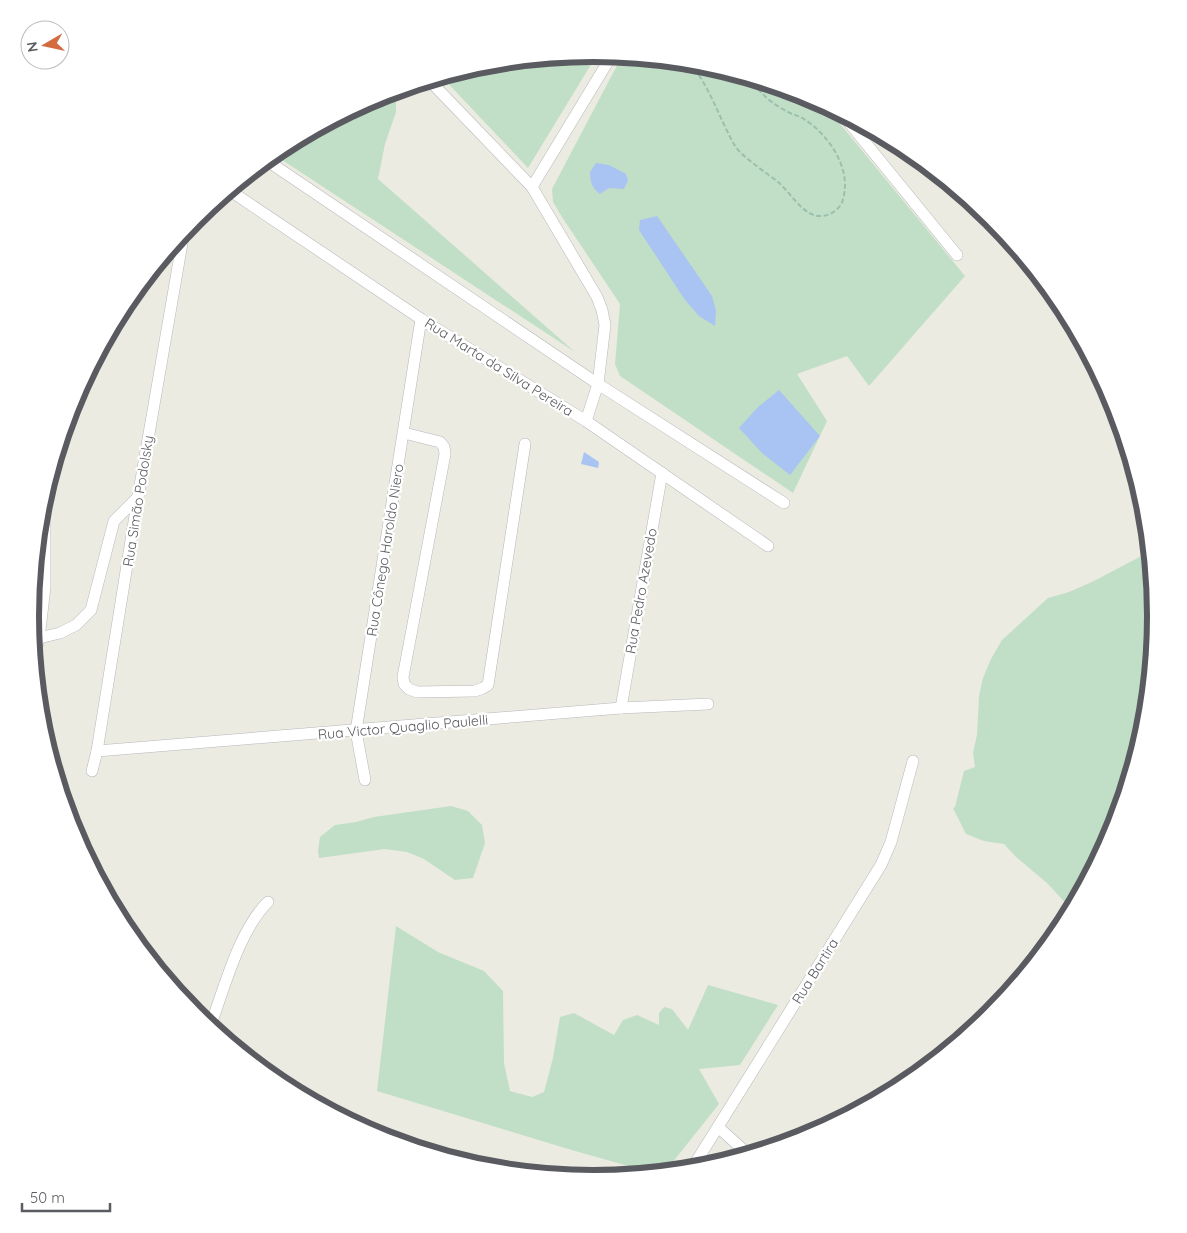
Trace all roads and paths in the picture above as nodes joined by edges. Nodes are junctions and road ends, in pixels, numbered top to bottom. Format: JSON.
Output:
{"nodes":[{"id":1,"x":608,"y":62,"type":"edge"},
{"id":2,"x":697,"y":71,"type":"edge"},
{"id":3,"x":435,"y":85,"type":"edge"},
{"id":4,"x":757,"y":87,"type":"edge"},
{"id":5,"x":851,"y":126,"type":"edge"},
{"id":6,"x":272,"y":164,"type":"edge"},
{"id":7,"x":532,"y":187,"type":"junction"},
{"id":8,"x":234,"y":194,"type":"edge"},
{"id":9,"x":182,"y":245,"type":"edge"},
{"id":10,"x":957,"y":255,"type":"dead end"},
{"id":11,"x":421,"y":319,"type":"junction"},
{"id":12,"x":598,"y":384,"type":"junction"},
{"id":13,"x":586,"y":421,"type":"junction"},
{"id":14,"x":404,"y":432,"type":"junction"},
{"id":15,"x":525,"y":444,"type":"dead end"},
{"id":16,"x":662,"y":473,"type":"junction"},
{"id":17,"x":138,"y":496,"type":"junction"},
{"id":18,"x":784,"y":503,"type":"dead end"},
{"id":19,"x":46,"y":528,"type":"edge"},
{"id":20,"x":768,"y":546,"type":"dead end"},
{"id":21,"x":39,"y":634,"type":"edge"},
{"id":22,"x":39,"y":638,"type":"edge"},
{"id":23,"x":708,"y":704,"type":"dead end"},
{"id":24,"x":621,"y":708,"type":"junction"},
{"id":25,"x":356,"y":731,"type":"junction"},
{"id":26,"x":97,"y":751,"type":"junction"},
{"id":27,"x":913,"y":761,"type":"dead end"},
{"id":28,"x":92,"y":771,"type":"dead end"},
{"id":29,"x":365,"y":780,"type":"dead end"},
{"id":30,"x":268,"y":902,"type":"dead end"},
{"id":31,"x":213,"y":1020,"type":"edge"},
{"id":32,"x":718,"y":1127,"type":"junction"},
{"id":33,"x":744,"y":1150,"type":"edge"},
{"id":34,"x":696,"y":1162,"type":"edge"}],
"edges":[{"from":1,"to":7,"type":"street"},
{"from":2,"to":4,"type":"path"},
{"from":3,"to":7,"type":"street"},
{"from":5,"to":10,"type":"street"},
{"from":6,"to":12,"type":"street"},
{"from":7,"to":12,"type":"street"},
{"from":8,"to":11,"type":"street","name":"Rua Marta da Silva Pereira"},
{"from":9,"to":17,"type":"street","name":"Rua Simão Podolsky"},
{"from":11,"to":13,"type":"street","name":"Rua Marta da Silva Pereira"},
{"from":11,"to":14,"type":"street","name":"Rua Cônego Haroldo Niero"},
{"from":12,"to":13,"type":"street"},
{"from":12,"to":18,"type":"street"},
{"from":13,"to":16,"type":"street","name":"Rua Marta da Silva Pereira"},
{"from":14,"to":15,"type":"street"},
{"from":14,"to":25,"type":"street","name":"Rua Cônego Haroldo Niero"},
{"from":16,"to":20,"type":"street","name":"Rua Marta da Silva Pereira"},
{"from":16,"to":24,"type":"street","name":"Rua Pedro Azevedo"},
{"from":17,"to":22,"type":"street"},
{"from":17,"to":26,"type":"street","name":"Rua Simão Podolsky"},
{"from":19,"to":21,"type":"street"},
{"from":23,"to":24,"type":"street","name":"Rua Victor Quaglio Paulelli"},
{"from":24,"to":25,"type":"street","name":"Rua Victor Quaglio Paulelli"},
{"from":25,"to":26,"type":"street","name":"Rua Victor Quaglio Paulelli"},
{"from":25,"to":29,"type":"street","name":"Rua Cônego Haroldo Niero"},
{"from":26,"to":28,"type":"street","name":"Rua Simão Podolsky"},
{"from":27,"to":32,"type":"street","name":"Rua Bartira"},
{"from":30,"to":31,"type":"street"},
{"from":32,"to":33,"type":"street"},
{"from":32,"to":34,"type":"street","name":"Rua Bartira"}]}
